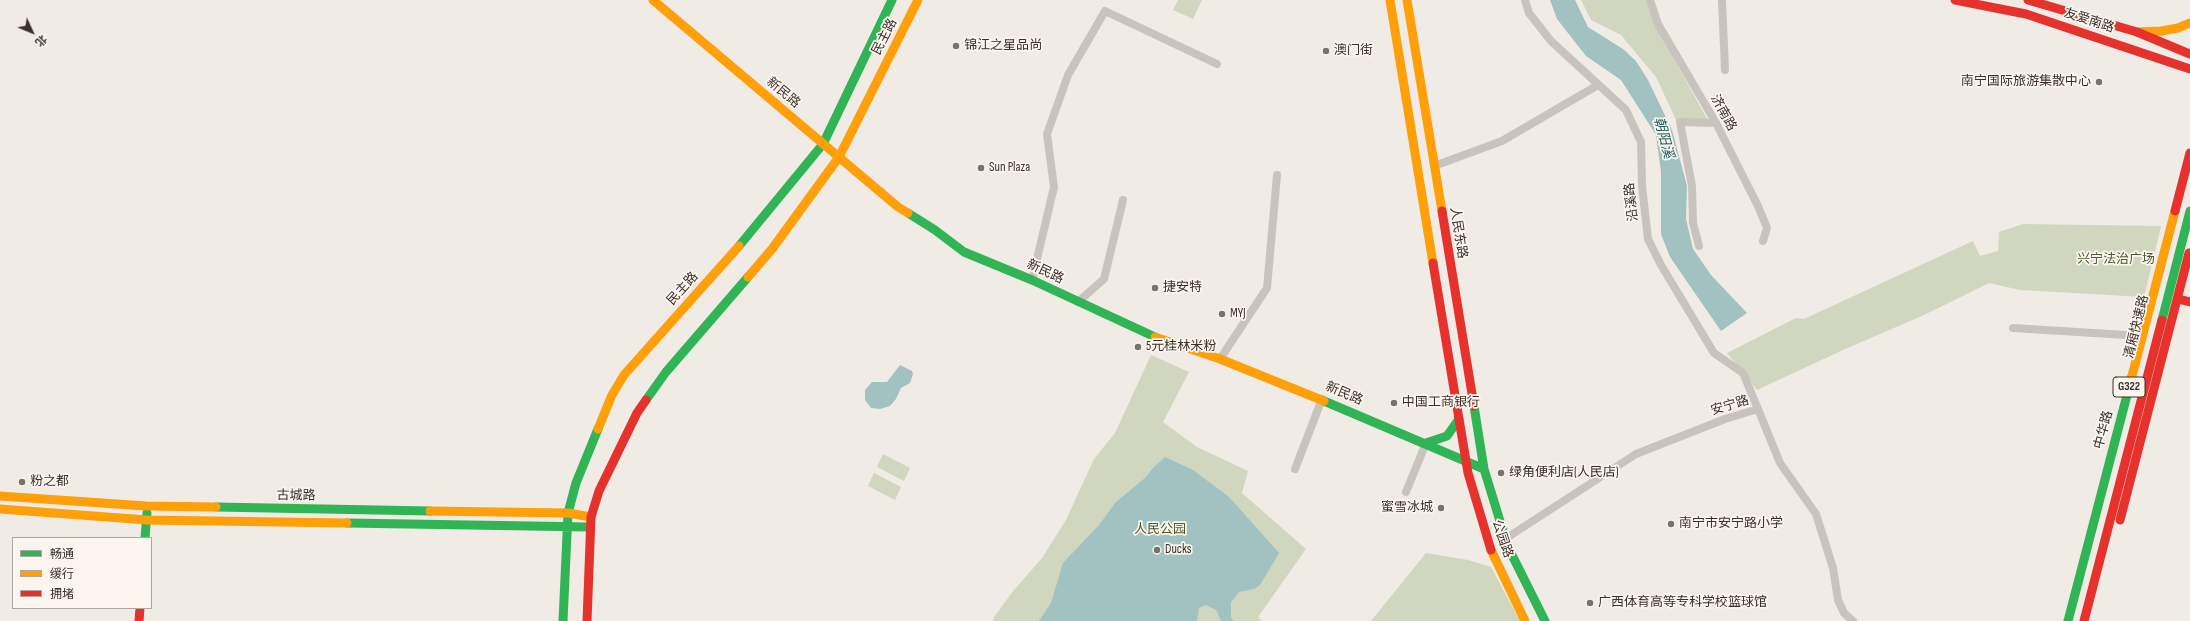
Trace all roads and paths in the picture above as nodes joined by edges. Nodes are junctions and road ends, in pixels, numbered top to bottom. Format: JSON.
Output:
{"nodes":[{"id":1,"x":653,"y":0,"type":"edge"},
{"id":2,"x":892,"y":0,"type":"edge"},
{"id":3,"x":918,"y":0,"type":"edge"},
{"id":4,"x":1390,"y":0,"type":"edge"},
{"id":5,"x":1407,"y":0,"type":"edge"},
{"id":6,"x":1524,"y":0,"type":"edge"},
{"id":7,"x":1650,"y":0,"type":"edge"},
{"id":8,"x":1722,"y":0,"type":"edge"},
{"id":9,"x":1955,"y":0,"type":"edge"},
{"id":10,"x":2028,"y":0,"type":"edge"},
{"id":11,"x":2190,"y":23,"type":"edge"},
{"id":12,"x":2137,"y":32,"type":"junction"},
{"id":13,"x":2190,"y":54,"type":"edge"},
{"id":14,"x":1217,"y":64,"type":"dead end"},
{"id":15,"x":2190,"y":69,"type":"edge"},
{"id":16,"x":1725,"y":70,"type":"dead end"},
{"id":17,"x":1598,"y":85,"type":"junction"},
{"id":18,"x":1716,"y":122,"type":"junction"},
{"id":19,"x":823,"y":144,"type":"junction"},
{"id":20,"x":2190,"y":153,"type":"edge"},
{"id":21,"x":839,"y":157,"type":"junction"},
{"id":22,"x":2190,"y":158,"type":"edge"},
{"id":23,"x":1434,"y":166,"type":"junction"},
{"id":24,"x":1277,"y":175,"type":"dead end"},
{"id":25,"x":2190,"y":179,"type":"edge"},
{"id":26,"x":1123,"y":200,"type":"dead end"},
{"id":27,"x":2190,"y":210,"type":"edge"},
{"id":28,"x":2190,"y":218,"type":"edge"},
{"id":29,"x":2176,"y":229,"type":"junction"},
{"id":30,"x":2183,"y":238,"type":"junction"},
{"id":31,"x":1763,"y":241,"type":"dead end"},
{"id":32,"x":1699,"y":246,"type":"dead end"},
{"id":33,"x":2190,"y":247,"type":"edge"},
{"id":34,"x":1032,"y":280,"type":"junction"},
{"id":35,"x":2178,"y":299,"type":"junction"},
{"id":36,"x":1078,"y":302,"type":"junction"},
{"id":37,"x":2190,"y":302,"type":"edge"},
{"id":38,"x":2013,"y":328,"type":"dead end"},
{"id":39,"x":2142,"y":336,"type":"junction"},
{"id":40,"x":1220,"y":359,"type":"junction"},
{"id":41,"x":1322,"y":399,"type":"junction"},
{"id":42,"x":1758,"y":409,"type":"junction"},
{"id":43,"x":1459,"y":418,"type":"junction"},
{"id":44,"x":1426,"y":443,"type":"junction"},
{"id":45,"x":1466,"y":461,"type":"junction"},
{"id":46,"x":1295,"y":469,"type":"dead end"},
{"id":47,"x":1484,"y":469,"type":"junction"},
{"id":48,"x":1406,"y":492,"type":"dead end"},
{"id":49,"x":0,"y":496,"type":"edge"},
{"id":50,"x":146,"y":506,"type":"junction"},
{"id":51,"x":0,"y":508,"type":"edge"},
{"id":52,"x":568,"y":513,"type":"junction"},
{"id":53,"x":591,"y":517,"type":"junction"},
{"id":54,"x":147,"y":520,"type":"junction"},
{"id":55,"x":566,"y":526,"type":"junction"},
{"id":56,"x":590,"y":527,"type":"junction"},
{"id":57,"x":2118,"y":529,"type":"dead end"},
{"id":58,"x":145,"y":537,"type":"edge"},
{"id":59,"x":1505,"y":538,"type":"junction"},
{"id":60,"x":140,"y":609,"type":"edge"},
{"id":61,"x":139,"y":621,"type":"edge"},
{"id":62,"x":563,"y":621,"type":"edge"},
{"id":63,"x":587,"y":621,"type":"edge"},
{"id":64,"x":1525,"y":621,"type":"edge"},
{"id":65,"x":1545,"y":621,"type":"edge"},
{"id":66,"x":1853,"y":621,"type":"edge"},
{"id":67,"x":2068,"y":621,"type":"edge"},
{"id":68,"x":2074,"y":621,"type":"edge"},
{"id":69,"x":2084,"y":621,"type":"edge"}],
"edges":[{"from":1,"to":19,"type":"main road","name":"新民路"},
{"from":2,"to":19,"type":"main road","name":"民主路"},
{"from":3,"to":21,"type":"main road","name":"民主路"},
{"from":4,"to":43,"type":"main road"},
{"from":5,"to":23,"type":"main road","name":"人民东路"},
{"from":6,"to":17,"type":"street","name":"沿溪路"},
{"from":7,"to":18,"type":"street","name":"济南路"},
{"from":8,"to":16,"type":"street"},
{"from":9,"to":15,"type":"main road","name":"友爱南路"},
{"from":10,"to":12,"type":"main road","name":"友爱南路"},
{"from":11,"to":12,"type":"main road"},
{"from":12,"to":13,"type":"main road","name":"友爱南路"},
{"from":14,"to":34,"type":"street"},
{"from":17,"to":23,"type":"street"},
{"from":17,"to":42,"type":"street","name":"沿溪路"},
{"from":18,"to":31,"type":"street","name":"济南路"},
{"from":18,"to":32,"type":"street"},
{"from":19,"to":21,"type":"main road","name":"新民路"},
{"from":19,"to":52,"type":"main road","name":"民主路"},
{"from":20,"to":39,"type":"main road","name":"中华路","number":"G322"},
{"from":21,"to":34,"type":"main road","name":"新民路"},
{"from":21,"to":53,"type":"main road","name":"民主路"},
{"from":22,"to":29,"type":"main road"},
{"from":23,"to":47,"type":"main road","name":"人民东路"},
{"from":24,"to":40,"type":"street"},
{"from":25,"to":29,"type":"main road","name":"清厢快速路"},
{"from":26,"to":36,"type":"street"},
{"from":27,"to":30,"type":"main road","name":"清厢快速路"},
{"from":28,"to":30,"type":"main road"},
{"from":29,"to":68,"type":"main road","name":"清厢快速路"},
{"from":30,"to":69,"type":"main road","name":"清厢快速路"},
{"from":33,"to":35,"type":"main road","number":"G322"},
{"from":34,"to":36,"type":"main road","name":"新民路"},
{"from":35,"to":37,"type":"main road"},
{"from":35,"to":57,"type":"main road","number":"G322"},
{"from":36,"to":40,"type":"main road","name":"新民路"},
{"from":38,"to":39,"type":"street"},
{"from":39,"to":67,"type":"main road","name":"中华路","number":"G322"},
{"from":40,"to":41,"type":"main road","name":"新民路"},
{"from":41,"to":44,"type":"main road","name":"新民路"},
{"from":41,"to":46,"type":"street"},
{"from":42,"to":59,"type":"street","name":"安宁路"},
{"from":42,"to":66,"type":"street","name":"安宁路"},
{"from":43,"to":44,"type":"main road"},
{"from":43,"to":45,"type":"main road"},
{"from":44,"to":45,"type":"main road","name":"新民路"},
{"from":44,"to":48,"type":"street"},
{"from":45,"to":47,"type":"main road","name":"新民路"},
{"from":45,"to":64,"type":"main road","name":"公园路"},
{"from":47,"to":59,"type":"main road","name":"公园路"},
{"from":49,"to":50,"type":"main road","name":"古城路"},
{"from":50,"to":52,"type":"main road","name":"古城路"},
{"from":50,"to":54,"type":"main road"},
{"from":51,"to":54,"type":"main road","name":"古城路"},
{"from":52,"to":53,"type":"main road","name":"古城路"},
{"from":52,"to":55,"type":"main road","name":"民主路"},
{"from":53,"to":56,"type":"main road","name":"民主路"},
{"from":54,"to":55,"type":"main road","name":"古城路"},
{"from":54,"to":58,"type":"main road"},
{"from":55,"to":56,"type":"main road","name":"古城路"},
{"from":55,"to":62,"type":"main road","name":"民主路"},
{"from":56,"to":63,"type":"main road","name":"民主路"},
{"from":59,"to":65,"type":"main road","name":"公园路"},
{"from":60,"to":61,"type":"main road"}]}
